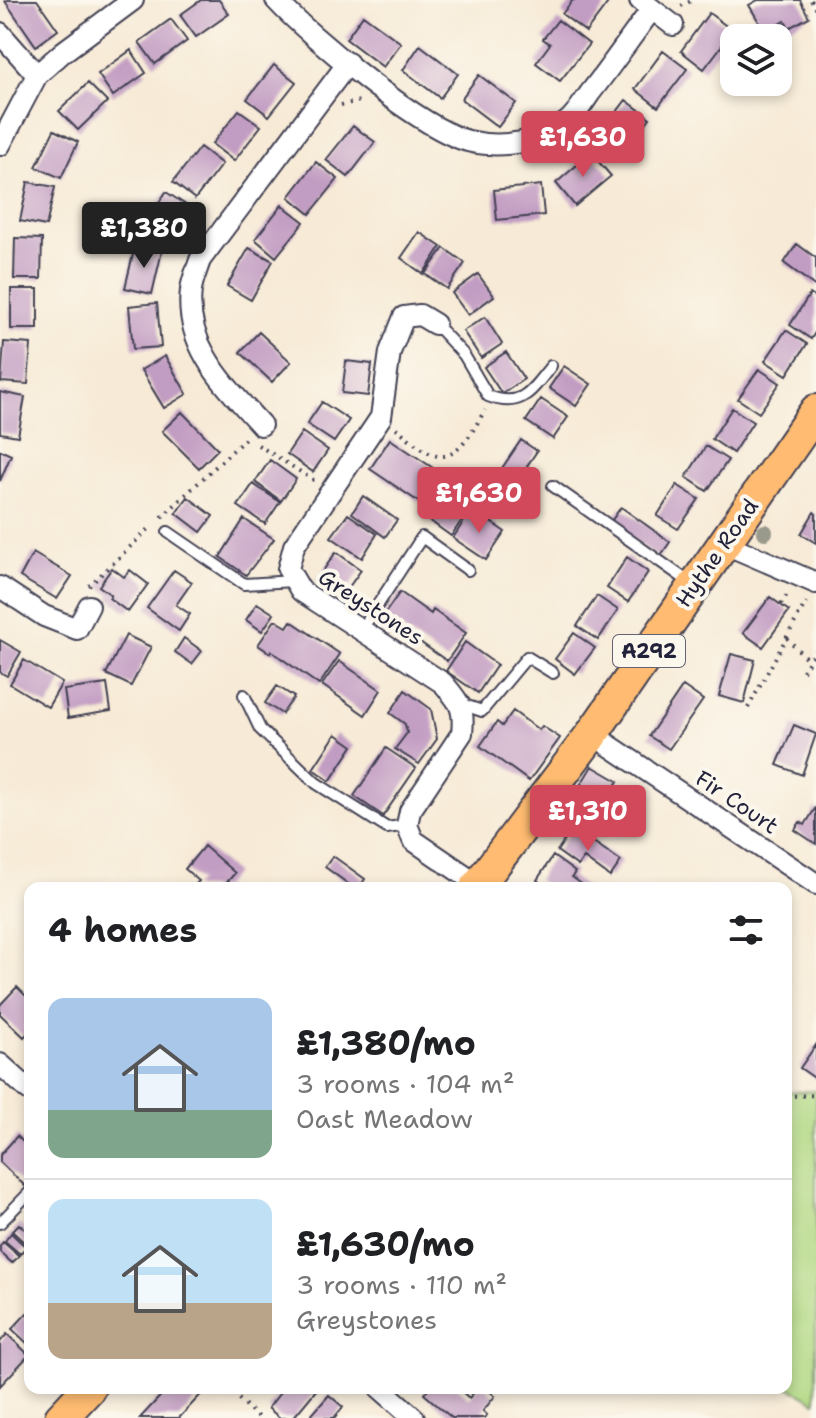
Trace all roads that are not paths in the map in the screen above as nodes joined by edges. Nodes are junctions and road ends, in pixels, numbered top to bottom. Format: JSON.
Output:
{"nodes":[{"id":1,"x":133,"y":0,"type":"edge"},
{"id":2,"x":276,"y":0,"type":"edge"},
{"id":3,"x":646,"y":4,"type":"edge"},
{"id":4,"x":673,"y":25,"type":"dead end"},
{"id":5,"x":0,"y":33,"type":"edge"},
{"id":6,"x":348,"y":63,"type":"junction"},
{"id":7,"x":37,"y":75,"type":"junction"},
{"id":8,"x":0,"y":145,"type":"edge"},
{"id":9,"x":435,"y":324,"type":"joint"},
{"id":10,"x":551,"y":366,"type":"dead end"},
{"id":11,"x":816,"y":411,"type":"edge"},
{"id":12,"x":254,"y":431,"type":"road end"},
{"id":13,"x":553,"y":486,"type":"dead end"},
{"id":14,"x":168,"y":532,"type":"dead end"},
{"id":15,"x":723,"y":543,"type":"junction"},
{"id":16,"x":468,"y":570,"type":"dead end"},
{"id":17,"x":293,"y":581,"type":"junction"},
{"id":18,"x":694,"y":585,"type":"junction"},
{"id":19,"x":0,"y":587,"type":"edge"},
{"id":20,"x":812,"y":590,"type":"edge"},
{"id":21,"x":89,"y":606,"type":"dead end"},
{"id":22,"x":362,"y":629,"type":"junction"},
{"id":23,"x":553,"y":673,"type":"dead end"},
{"id":24,"x":244,"y":695,"type":"dead end"},
{"id":25,"x":461,"y":704,"type":"junction"},
{"id":26,"x":592,"y":734,"type":"junction"},
{"id":27,"x":407,"y":825,"type":"junction"},
{"id":28,"x":471,"y":882,"type":"edge"},
{"id":29,"x":480,"y":882,"type":"edge"},
{"id":30,"x":816,"y":884,"type":"edge"},
{"id":31,"x":0,"y":1064,"type":"edge"},
{"id":32,"x":24,"y":1086,"type":"edge"},
{"id":33,"x":24,"y":1198,"type":"edge"},
{"id":34,"x":0,"y":1223,"type":"edge"},
{"id":35,"x":83,"y":1394,"type":"edge"},
{"id":36,"x":387,"y":1394,"type":"edge"},
{"id":37,"x":61,"y":1418,"type":"edge"},
{"id":38,"x":414,"y":1418,"type":"edge"}],
"edges":[{"from":1,"to":7,"type":"street"},
{"from":2,"to":6,"type":"street"},
{"from":3,"to":4,"type":"street"},
{"from":3,"to":6,"type":"street"},
{"from":5,"to":7,"type":"street"},
{"from":6,"to":12,"type":"street"},
{"from":7,"to":8,"type":"street"},
{"from":9,"to":10,"type":"lane"},
{"from":9,"to":17,"type":"street","name":"Greystones"},
{"from":11,"to":15,"type":"main road","name":"Hythe Road","number":"A292"},
{"from":13,"to":18,"type":"lane"},
{"from":14,"to":17,"type":"lane"},
{"from":15,"to":18,"type":"main road","name":"Hythe Road","number":"A292"},
{"from":15,"to":20,"type":"street"},
{"from":16,"to":22,"type":"lane"},
{"from":17,"to":22,"type":"street","name":"Greystones"},
{"from":18,"to":26,"type":"main road","name":"Hythe Road","number":"A292"},
{"from":19,"to":21,"type":"street"},
{"from":22,"to":25,"type":"street","name":"Greystones"},
{"from":23,"to":25,"type":"lane"},
{"from":24,"to":27,"type":"lane"},
{"from":25,"to":27,"type":"street"},
{"from":26,"to":29,"type":"main road","name":"Hythe Road","number":"A292"},
{"from":26,"to":30,"type":"street","name":"Fir Court"},
{"from":27,"to":28,"type":"street"},
{"from":31,"to":32,"type":"street"},
{"from":33,"to":34,"type":"lane"},
{"from":35,"to":37,"type":"main road"},
{"from":36,"to":38,"type":"street"}]}
